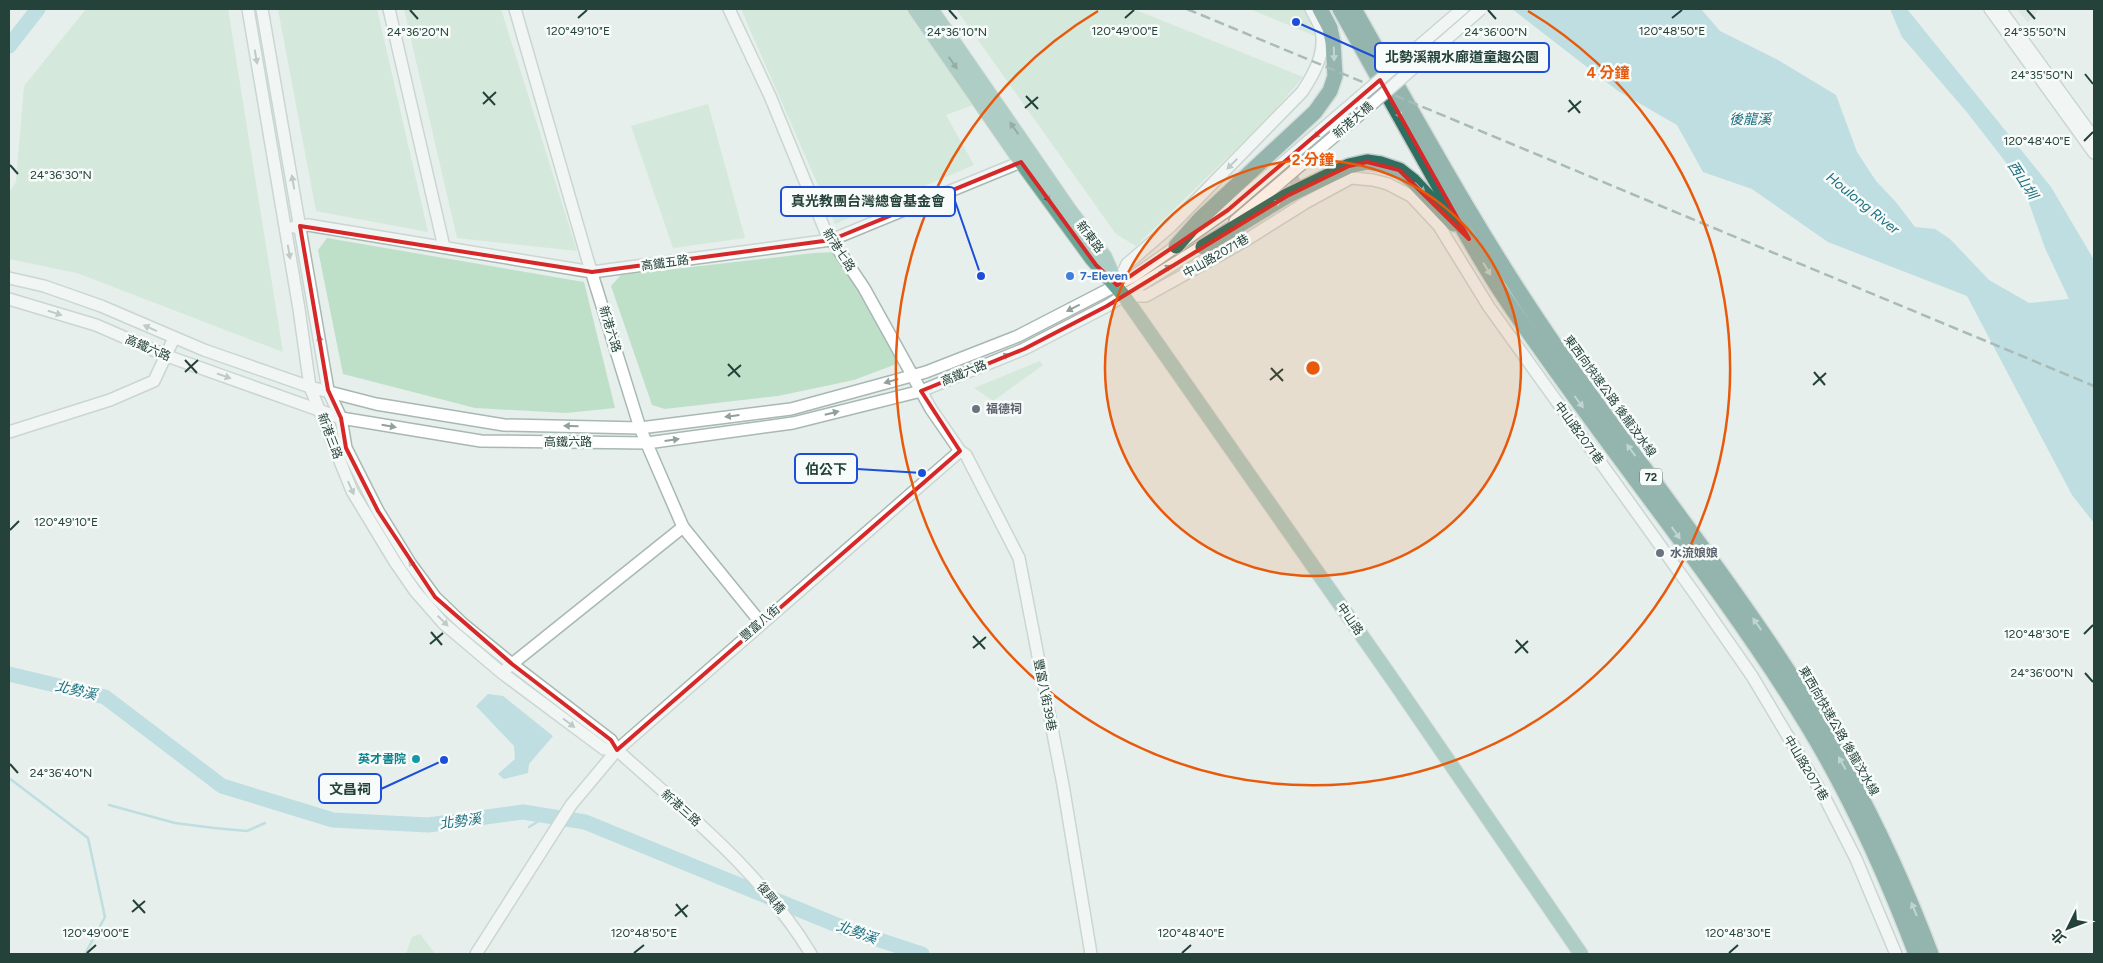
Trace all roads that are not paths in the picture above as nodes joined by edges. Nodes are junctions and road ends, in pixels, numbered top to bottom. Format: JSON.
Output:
{"nodes":[{"id":1,"x":248,"y":9,"type":"edge"},
{"id":2,"x":262,"y":9,"type":"edge"},
{"id":3,"x":389,"y":9,"type":"edge"},
{"id":4,"x":515,"y":9,"type":"edge"},
{"id":5,"x":730,"y":9,"type":"edge"},
{"id":6,"x":915,"y":9,"type":"edge"},
{"id":7,"x":931,"y":9,"type":"edge"},
{"id":8,"x":1311,"y":9,"type":"edge"},
{"id":9,"x":1320,"y":9,"type":"edge"},
{"id":10,"x":1340,"y":9,"type":"edge"},
{"id":11,"x":1354,"y":9,"type":"edge"},
{"id":12,"x":1462,"y":9,"type":"edge"},
{"id":13,"x":1481,"y":9,"type":"edge"},
{"id":14,"x":1990,"y":9,"type":"edge"},
{"id":15,"x":2000,"y":9,"type":"edge"},
{"id":16,"x":1266,"y":129,"type":"junction"},
{"id":17,"x":2094,"y":138,"type":"edge"},
{"id":18,"x":1276,"y":146,"type":"tunnel mouth"},
{"id":19,"x":2094,"y":154,"type":"edge"},
{"id":20,"x":1027,"y":159,"type":"junction"},
{"id":21,"x":300,"y":226,"type":"junction"},
{"id":22,"x":285,"y":228,"type":"junction"},
{"id":23,"x":1469,"y":239,"type":"junction"},
{"id":24,"x":831,"y":240,"type":"junction"},
{"id":25,"x":1176,"y":246,"type":"junction"},
{"id":26,"x":444,"y":247,"type":"junction"},
{"id":27,"x":1203,"y":247,"type":"junction"},
{"id":28,"x":592,"y":272,"type":"junction"},
{"id":29,"x":9,"y":278,"type":"edge"},
{"id":30,"x":1120,"y":291,"type":"junction"},
{"id":31,"x":9,"y":299,"type":"edge"},
{"id":32,"x":174,"y":338,"type":"junction"},
{"id":33,"x":167,"y":356,"type":"junction"},
{"id":34,"x":912,"y":376,"type":"junction"},
{"id":35,"x":310,"y":387,"type":"junction"},
{"id":36,"x":328,"y":390,"type":"junction"},
{"id":37,"x":921,"y":391,"type":"junction"},
{"id":38,"x":320,"y":410,"type":"junction"},
{"id":39,"x":341,"y":418,"type":"junction"},
{"id":40,"x":640,"y":428,"type":"junction"},
{"id":41,"x":9,"y":432,"type":"edge"},
{"id":42,"x":647,"y":443,"type":"junction"},
{"id":43,"x":960,"y":451,"type":"junction"},
{"id":44,"x":683,"y":527,"type":"junction"},
{"id":45,"x":761,"y":623,"type":"junction"},
{"id":46,"x":512,"y":664,"type":"junction"},
{"id":47,"x":502,"y":673,"type":"junction"},
{"id":48,"x":617,"y":750,"type":"junction"},
{"id":49,"x":745,"y":866,"type":"joint"},
{"id":50,"x":476,"y":954,"type":"edge"},
{"id":51,"x":811,"y":954,"type":"edge"},
{"id":52,"x":1091,"y":954,"type":"edge"},
{"id":53,"x":1581,"y":954,"type":"edge"},
{"id":54,"x":1896,"y":954,"type":"edge"},
{"id":55,"x":1916,"y":954,"type":"edge"},
{"id":56,"x":1931,"y":954,"type":"edge"}],
"edges":[{"from":1,"to":22,"type":"street","name":"新港三路","one_way":true},
{"from":21,"to":2,"type":"street","name":"新港三路","one_way":true},
{"from":3,"to":26,"type":"street"},
{"from":4,"to":28,"type":"street","name":"新港六路"},
{"from":5,"to":24,"type":"street","name":"新港七路"},
{"from":6,"to":20,"type":"main road","name":"新東路","one_way":true},
{"from":20,"to":7,"type":"main road","name":"新東路","one_way":true},
{"from":8,"to":16,"type":"street"},
{"from":9,"to":25,"type":"highway","one_way":true},
{"from":10,"to":23,"type":"highway","name":"東西向快速公路 後龍汶水線","number":"72","one_way":true},
{"from":56,"to":11,"type":"highway","name":"東西向快速公路 後龍汶水線","number":"72","one_way":true},
{"from":12,"to":25,"type":"street","name":"新港大橋","one_way":true,"bridge":true},
{"from":13,"to":27,"type":"street","name":"新港大橋","bridge":true},
{"from":14,"to":19,"type":"street"},
{"from":15,"to":17,"type":"street"},
{"from":16,"to":18,"type":"street"},
{"from":16,"to":30,"type":"street","one_way":true},
{"from":20,"to":24,"type":"street","name":"高鐵五路"},
{"from":20,"to":30,"type":"main road","name":"新東路"},
{"from":21,"to":22,"type":"street","name":"高鐵五路"},
{"from":21,"to":26,"type":"street","name":"高鐵五路"},
{"from":36,"to":21,"type":"street","name":"新港三路","one_way":true},
{"from":22,"to":35,"type":"street","name":"新港三路","one_way":true},
{"from":27,"to":23,"type":"highway","one_way":true},
{"from":23,"to":55,"type":"highway","name":"東西向快速公路 後龍汶水線","number":"72","one_way":true},
{"from":24,"to":28,"type":"street","name":"高鐵五路"},
{"from":24,"to":34,"type":"street","name":"新港七路"},
{"from":25,"to":30,"type":"street","name":"新港大橋"},
{"from":26,"to":28,"type":"street","name":"高鐵五路"},
{"from":30,"to":27,"type":"street","name":"新港大橋","one_way":true},
{"from":28,"to":40,"type":"street","name":"新港六路"},
{"from":32,"to":29,"type":"street","name":"高鐵六路","one_way":true},
{"from":30,"to":34,"type":"street","name":"高鐵六路","one_way":true},
{"from":37,"to":30,"type":"street","name":"高鐵六路","one_way":true},
{"from":30,"to":53,"type":"main road","name":"中山路"},
{"from":30,"to":54,"type":"street","name":"中山路2071巷"},
{"from":31,"to":33,"type":"street","name":"高鐵六路","one_way":true},
{"from":32,"to":33,"type":"street"},
{"from":32,"to":35,"type":"street","name":"高鐵六路"},
{"from":33,"to":38,"type":"street","name":"高鐵六路","one_way":true},
{"from":33,"to":41,"type":"street"},
{"from":34,"to":37,"type":"street","name":"新港七路"},
{"from":34,"to":40,"type":"street","name":"高鐵六路","one_way":true},
{"from":35,"to":36,"type":"street","name":"高鐵六路"},
{"from":35,"to":38,"type":"street","name":"新港三路"},
{"from":36,"to":39,"type":"street","name":"新港三路"},
{"from":40,"to":36,"type":"street","name":"高鐵六路","one_way":true},
{"from":42,"to":37,"type":"street","name":"高鐵六路","one_way":true},
{"from":37,"to":43,"type":"street","name":"新港七路"},
{"from":38,"to":39,"type":"street","name":"高鐵六路"},
{"from":38,"to":47,"type":"street","name":"新港三路","one_way":true},
{"from":39,"to":42,"type":"street","name":"高鐵六路","one_way":true},
{"from":46,"to":39,"type":"street","name":"新港三路","one_way":true},
{"from":40,"to":42,"type":"street","name":"新港六路"},
{"from":42,"to":44,"type":"street","name":"新港六路"},
{"from":43,"to":45,"type":"street","name":"豐富八街"},
{"from":43,"to":52,"type":"street","name":"豐富八街39巷"},
{"from":44,"to":45,"type":"street","name":"新港六路"},
{"from":44,"to":46,"type":"street"},
{"from":45,"to":48,"type":"street","name":"豐富八街"},
{"from":46,"to":47,"type":"street"},
{"from":46,"to":48,"type":"street","name":"新港三路"},
{"from":47,"to":48,"type":"street","name":"新港三路","one_way":true},
{"from":48,"to":49,"type":"street","name":"新港三路"},
{"from":48,"to":50,"type":"street","name":"豐富八街"},
{"from":49,"to":51,"type":"street","name":"復興橋"}]}
